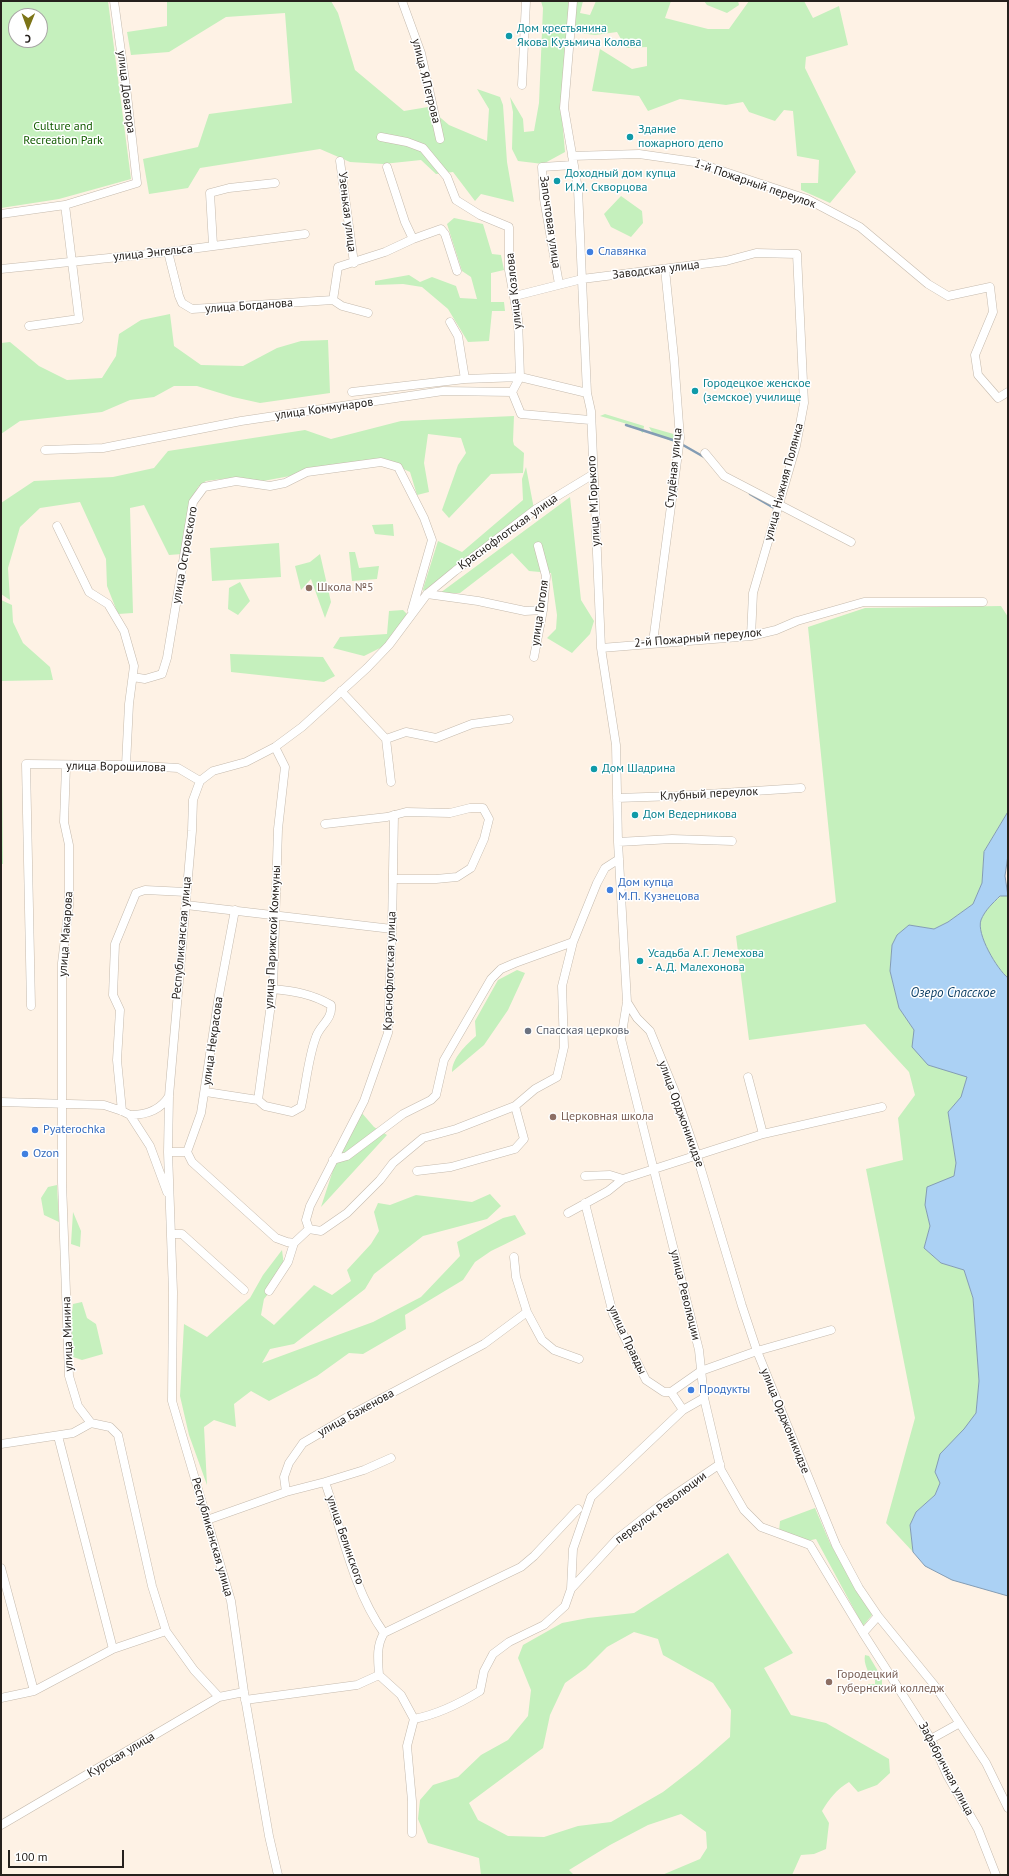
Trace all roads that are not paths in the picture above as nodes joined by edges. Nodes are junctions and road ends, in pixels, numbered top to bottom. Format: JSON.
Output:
{"nodes":[{"id":1,"x":114,"y":1,"type":"edge"},
{"id":2,"x":402,"y":1,"type":"edge"},
{"id":3,"x":526,"y":1,"type":"edge"},
{"id":4,"x":572,"y":1,"type":"edge"},
{"id":5,"x":522,"y":85,"type":"dead end"},
{"id":6,"x":381,"y":137,"type":"dead end"},
{"id":7,"x":440,"y":139,"type":"dead end"},
{"id":8,"x":572,"y":156,"type":"junction"},
{"id":9,"x":340,"y":161,"type":"dead end"},
{"id":10,"x":574,"y":165,"type":"junction"},
{"id":11,"x":388,"y":167,"type":"dead end"},
{"id":12,"x":275,"y":183,"type":"dead end"},
{"id":13,"x":65,"y":205,"type":"junction"},
{"id":14,"x":1,"y":214,"type":"edge"},
{"id":15,"x":305,"y":234,"type":"dead end"},
{"id":16,"x":413,"y":239,"type":"junction"},
{"id":17,"x":213,"y":245,"type":"junction"},
{"id":18,"x":168,"y":252,"type":"junction"},
{"id":19,"x":798,"y":254,"type":"joint"},
{"id":20,"x":72,"y":261,"type":"junction"},
{"id":21,"x":354,"y":263,"type":"junction"},
{"id":22,"x":1,"y":269,"type":"edge"},
{"id":23,"x":665,"y":269,"type":"junction"},
{"id":24,"x":457,"y":271,"type":"dead end"},
{"id":25,"x":582,"y":278,"type":"junction"},
{"id":26,"x":559,"y":284,"type":"junction"},
{"id":27,"x":515,"y":296,"type":"junction"},
{"id":28,"x":333,"y":300,"type":"junction"},
{"id":29,"x":368,"y":313,"type":"dead end"},
{"id":30,"x":450,"y":322,"type":"dead end"},
{"id":31,"x":29,"y":326,"type":"dead end"},
{"id":32,"x":520,"y":377,"type":"junction"},
{"id":33,"x":465,"y":379,"type":"junction"},
{"id":34,"x":352,"y":392,"type":"dead end"},
{"id":35,"x":512,"y":392,"type":"junction"},
{"id":36,"x":1008,"y":392,"type":"edge"},
{"id":37,"x":587,"y":393,"type":"junction"},
{"id":38,"x":590,"y":420,"type":"junction"},
{"id":39,"x":45,"y":450,"type":"dead end"},
{"id":40,"x":705,"y":453,"type":"dead end"},
{"id":41,"x":398,"y":467,"type":"joint"},
{"id":42,"x":592,"y":475,"type":"junction"},
{"id":43,"x":779,"y":506,"type":"junction"},
{"id":44,"x":57,"y":526,"type":"dead end"},
{"id":45,"x":851,"y":542,"type":"dead end"},
{"id":46,"x":538,"y":546,"type":"dead end"},
{"id":47,"x":428,"y":594,"type":"junction"},
{"id":48,"x":983,"y":602,"type":"dead end"},
{"id":49,"x":543,"y":610,"type":"junction"},
{"id":50,"x":411,"y":613,"type":"junction"},
{"id":51,"x":751,"y":636,"type":"junction"},
{"id":52,"x":653,"y":642,"type":"junction"},
{"id":53,"x":601,"y":648,"type":"junction"},
{"id":54,"x":534,"y":657,"type":"dead end"},
{"id":55,"x":133,"y":677,"type":"junction"},
{"id":56,"x":341,"y":691,"type":"junction"},
{"id":57,"x":509,"y":719,"type":"dead end"},
{"id":58,"x":386,"y":739,"type":"junction"},
{"id":59,"x":275,"y":746,"type":"junction"},
{"id":60,"x":126,"y":765,"type":"junction"},
{"id":61,"x":66,"y":766,"type":"junction"},
{"id":62,"x":200,"y":781,"type":"junction"},
{"id":63,"x":391,"y":782,"type":"dead end"},
{"id":64,"x":801,"y":788,"type":"dead end"},
{"id":65,"x":617,"y":798,"type":"junction"},
{"id":66,"x":394,"y":815,"type":"junction"},
{"id":67,"x":325,"y":824,"type":"dead end"},
{"id":68,"x":732,"y":841,"type":"dead end"},
{"id":69,"x":618,"y":842,"type":"junction"},
{"id":70,"x":619,"y":859,"type":"junction"},
{"id":71,"x":393,"y":879,"type":"junction"},
{"id":72,"x":186,"y":892,"type":"junction"},
{"id":73,"x":186,"y":904,"type":"junction"},
{"id":74,"x":235,"y":910,"type":"junction"},
{"id":75,"x":276,"y":915,"type":"junction"},
{"id":76,"x":392,"y":929,"type":"junction"},
{"id":77,"x":573,"y":942,"type":"junction"},
{"id":78,"x":273,"y":989,"type":"junction"},
{"id":79,"x":627,"y":1002,"type":"junction"},
{"id":80,"x":31,"y":1006,"type":"dead end"},
{"id":81,"x":748,"y":1077,"type":"dead end"},
{"id":82,"x":206,"y":1092,"type":"junction"},
{"id":83,"x":169,"y":1096,"type":"junction"},
{"id":84,"x":258,"y":1100,"type":"junction"},
{"id":85,"x":1,"y":1102,"type":"edge"},
{"id":86,"x":62,"y":1102,"type":"junction"},
{"id":87,"x":515,"y":1106,"type":"junction"},
{"id":88,"x":882,"y":1107,"type":"dead end"},
{"id":89,"x":122,"y":1111,"type":"junction"},
{"id":90,"x":130,"y":1115,"type":"junction"},
{"id":91,"x":763,"y":1134,"type":"junction"},
{"id":92,"x":168,"y":1152,"type":"junction"},
{"id":93,"x":187,"y":1152,"type":"junction"},
{"id":94,"x":697,"y":1156,"type":"junction"},
{"id":95,"x":333,"y":1160,"type":"junction"},
{"id":96,"x":654,"y":1170,"type":"junction"},
{"id":97,"x":417,"y":1171,"type":"dead end"},
{"id":98,"x":585,"y":1176,"type":"dead end"},
{"id":99,"x":623,"y":1179,"type":"junction"},
{"id":100,"x":170,"y":1198,"type":"junction"},
{"id":101,"x":584,"y":1203,"type":"junction"},
{"id":102,"x":568,"y":1213,"type":"dead end"},
{"id":103,"x":309,"y":1229,"type":"junction"},
{"id":104,"x":171,"y":1234,"type":"junction"},
{"id":105,"x":294,"y":1243,"type":"junction"},
{"id":106,"x":514,"y":1257,"type":"dead end"},
{"id":107,"x":244,"y":1290,"type":"dead end"},
{"id":108,"x":268,"y":1291,"type":"dead end"},
{"id":109,"x":527,"y":1312,"type":"junction"},
{"id":110,"x":831,"y":1330,"type":"dead end"},
{"id":111,"x":757,"y":1351,"type":"junction"},
{"id":112,"x":579,"y":1359,"type":"dead end"},
{"id":113,"x":701,"y":1372,"type":"junction"},
{"id":114,"x":672,"y":1392,"type":"junction"},
{"id":115,"x":704,"y":1398,"type":"junction"},
{"id":116,"x":683,"y":1410,"type":"junction"},
{"id":117,"x":91,"y":1423,"type":"junction"},
{"id":118,"x":58,"y":1436,"type":"junction"},
{"id":119,"x":1,"y":1444,"type":"edge"},
{"id":120,"x":391,"y":1458,"type":"dead end"},
{"id":121,"x":720,"y":1464,"type":"junction"},
{"id":122,"x":325,"y":1482,"type":"junction"},
{"id":123,"x":286,"y":1492,"type":"junction"},
{"id":124,"x":578,"y":1509,"type":"dead end"},
{"id":125,"x":207,"y":1520,"type":"junction"},
{"id":126,"x":810,"y":1545,"type":"joint"},
{"id":127,"x":1,"y":1568,"type":"edge"},
{"id":128,"x":571,"y":1589,"type":"junction"},
{"id":129,"x":878,"y":1616,"type":"junction"},
{"id":130,"x":166,"y":1631,"type":"junction"},
{"id":131,"x":384,"y":1633,"type":"junction"},
{"id":132,"x":863,"y":1633,"type":"junction"},
{"id":133,"x":113,"y":1648,"type":"junction"},
{"id":134,"x":379,"y":1675,"type":"junction"},
{"id":135,"x":34,"y":1691,"type":"junction"},
{"id":136,"x":245,"y":1696,"type":"junction"},
{"id":137,"x":219,"y":1697,"type":"junction"},
{"id":138,"x":1,"y":1698,"type":"edge"},
{"id":139,"x":414,"y":1719,"type":"junction"},
{"id":140,"x":958,"y":1724,"type":"junction"},
{"id":141,"x":931,"y":1739,"type":"junction"},
{"id":142,"x":1008,"y":1808,"type":"edge"},
{"id":143,"x":1,"y":1825,"type":"edge"},
{"id":144,"x":412,"y":1833,"type":"dead end"},
{"id":145,"x":278,"y":1875,"type":"edge"},
{"id":146,"x":996,"y":1875,"type":"edge"}],
"edges":[{"from":1,"to":13,"type":"street","name":"улица Доватора"},
{"from":2,"to":7,"type":"street","name":"улица Я.Петрова"},
{"from":3,"to":5,"type":"street"},
{"from":4,"to":8,"type":"street","name":"улица М.Горького"},
{"from":6,"to":27,"type":"street","name":"улица Козлова"},
{"from":8,"to":10,"type":"street","name":"улица М.Горького"},
{"from":8,"to":36,"type":"street","name":"1-й Пожарный переулок"},
{"from":9,"to":21,"type":"street","name":"Узенькая улица"},
{"from":10,"to":25,"type":"street","name":"улица М.Горького"},
{"from":10,"to":26,"type":"street","name":"Започтовая улица"},
{"from":11,"to":16,"type":"street"},
{"from":12,"to":17,"type":"street"},
{"from":13,"to":14,"type":"street"},
{"from":13,"to":20,"type":"street"},
{"from":15,"to":17,"type":"street","name":"улица Энгельса"},
{"from":16,"to":21,"type":"street"},
{"from":16,"to":24,"type":"street"},
{"from":17,"to":18,"type":"street","name":"улица Энгельса"},
{"from":18,"to":20,"type":"street","name":"улица Энгельса"},
{"from":18,"to":28,"type":"street","name":"улица Богданова"},
{"from":19,"to":23,"type":"street","name":"Заводская улица"},
{"from":19,"to":43,"type":"street","name":"улица Нижняя Полянка"},
{"from":20,"to":22,"type":"street","name":"улица Энгельса"},
{"from":20,"to":31,"type":"street"},
{"from":21,"to":28,"type":"street"},
{"from":23,"to":25,"type":"street","name":"Заводская улица"},
{"from":23,"to":52,"type":"street","name":"Студёная улица"},
{"from":25,"to":26,"type":"street","name":"Заводская улица"},
{"from":25,"to":37,"type":"street","name":"улица М.Горького"},
{"from":26,"to":27,"type":"street","name":"Заводская улица"},
{"from":27,"to":32,"type":"street","name":"улица Козлова"},
{"from":28,"to":29,"type":"street","name":"улица Богданова"},
{"from":30,"to":33,"type":"street"},
{"from":32,"to":33,"type":"street","name":"улица Коммунаров"},
{"from":32,"to":35,"type":"street"},
{"from":32,"to":37,"type":"street","name":"улица Коммунаров"},
{"from":33,"to":34,"type":"street","name":"улица Коммунаров"},
{"from":35,"to":38,"type":"street"},
{"from":35,"to":39,"type":"street","name":"улица Коммунаров"},
{"from":37,"to":38,"type":"street","name":"улица М.Горького"},
{"from":38,"to":42,"type":"street","name":"улица М.Горького"},
{"from":40,"to":43,"type":"street"},
{"from":41,"to":50,"type":"street","name":"Краснофлотская улица"},
{"from":41,"to":55,"type":"street","name":"улица Островского"},
{"from":42,"to":47,"type":"street","name":"Краснофлотская улица"},
{"from":42,"to":53,"type":"street","name":"улица М.Горького"},
{"from":43,"to":45,"type":"street"},
{"from":43,"to":51,"type":"street","name":"улица Нижняя Полянка"},
{"from":44,"to":55,"type":"street"},
{"from":46,"to":49,"type":"street","name":"улица Гоголя"},
{"from":47,"to":49,"type":"street"},
{"from":47,"to":50,"type":"street","name":"Краснофлотская улица"},
{"from":48,"to":51,"type":"street","name":"2-й Пожарный переулок"},
{"from":49,"to":54,"type":"street","name":"улица Гоголя"},
{"from":50,"to":56,"type":"street","name":"Краснофлотская улица"},
{"from":51,"to":52,"type":"street","name":"2-й Пожарный переулок"},
{"from":52,"to":53,"type":"street","name":"2-й Пожарный переулок"},
{"from":53,"to":65,"type":"street","name":"улица М.Горького"},
{"from":55,"to":60,"type":"street"},
{"from":56,"to":58,"type":"street"},
{"from":56,"to":59,"type":"street"},
{"from":57,"to":58,"type":"street"},
{"from":58,"to":63,"type":"street"},
{"from":59,"to":62,"type":"street"},
{"from":59,"to":75,"type":"street","name":"улица Парижской Коммуны"},
{"from":60,"to":61,"type":"street","name":"улица Ворошилова"},
{"from":60,"to":62,"type":"street","name":"улица Ворошилова"},
{"from":61,"to":80,"type":"street","name":"улица Ворошилова"},
{"from":61,"to":86,"type":"street","name":"улица Макарова"},
{"from":62,"to":72,"type":"street","name":"Республиканская улица"},
{"from":64,"to":65,"type":"street","name":"Клубный переулок"},
{"from":65,"to":69,"type":"street","name":"улица М.Горького"},
{"from":66,"to":67,"type":"street"},
{"from":66,"to":71,"type":"street","name":"Краснофлотская улица"},
{"from":66,"to":71,"type":"street"},
{"from":68,"to":69,"type":"street"},
{"from":69,"to":70,"type":"street","name":"улица М.Горького"},
{"from":70,"to":77,"type":"street"},
{"from":70,"to":79,"type":"street","name":"улица М.Горького"},
{"from":71,"to":76,"type":"street","name":"Краснофлотская улица"},
{"from":72,"to":73,"type":"street","name":"Республиканская улица"},
{"from":72,"to":89,"type":"street"},
{"from":73,"to":74,"type":"street"},
{"from":73,"to":83,"type":"street","name":"Республиканская улица"},
{"from":74,"to":75,"type":"street"},
{"from":74,"to":82,"type":"street","name":"улица Некрасова"},
{"from":75,"to":76,"type":"street"},
{"from":75,"to":78,"type":"street","name":"улица Парижской Коммуны"},
{"from":76,"to":95,"type":"street","name":"Краснофлотская улица"},
{"from":77,"to":87,"type":"street"},
{"from":77,"to":95,"type":"street"},
{"from":78,"to":84,"type":"street","name":"улица Парижской Коммуны"},
{"from":78,"to":84,"type":"street"},
{"from":79,"to":94,"type":"street","name":"улица Орджоникидзе"},
{"from":79,"to":96,"type":"street","name":"улица Революции"},
{"from":81,"to":91,"type":"street"},
{"from":82,"to":84,"type":"street"},
{"from":82,"to":93,"type":"street","name":"улица Некрасова"},
{"from":83,"to":90,"type":"street"},
{"from":83,"to":92,"type":"street","name":"Республиканская улица"},
{"from":85,"to":86,"type":"street"},
{"from":86,"to":89,"type":"street"},
{"from":86,"to":117,"type":"street","name":"улица Минина"},
{"from":87,"to":97,"type":"street"},
{"from":87,"to":103,"type":"street"},
{"from":88,"to":91,"type":"street"},
{"from":89,"to":90,"type":"street"},
{"from":90,"to":100,"type":"street"},
{"from":91,"to":94,"type":"street"},
{"from":92,"to":93,"type":"street"},
{"from":92,"to":100,"type":"street","name":"Республиканская улица"},
{"from":93,"to":105,"type":"street"},
{"from":94,"to":96,"type":"street"},
{"from":94,"to":111,"type":"street","name":"улица Орджоникидзе"},
{"from":95,"to":103,"type":"street","name":"Краснофлотская улица"},
{"from":96,"to":99,"type":"street"},
{"from":96,"to":113,"type":"street","name":"улица Революции"},
{"from":98,"to":99,"type":"street"},
{"from":99,"to":101,"type":"street"},
{"from":100,"to":104,"type":"street","name":"Республиканская улица"},
{"from":101,"to":102,"type":"street"},
{"from":101,"to":114,"type":"street","name":"улица Правды"},
{"from":103,"to":105,"type":"street"},
{"from":104,"to":107,"type":"street"},
{"from":104,"to":125,"type":"street","name":"Республиканская улица"},
{"from":105,"to":108,"type":"street"},
{"from":106,"to":109,"type":"street"},
{"from":109,"to":112,"type":"street"},
{"from":109,"to":123,"type":"street","name":"улица Баженова"},
{"from":110,"to":111,"type":"street"},
{"from":111,"to":113,"type":"street"},
{"from":111,"to":129,"type":"street","name":"улица Орджоникидзе"},
{"from":113,"to":114,"type":"street"},
{"from":113,"to":115,"type":"street","name":"улица Революции"},
{"from":114,"to":116,"type":"street"},
{"from":115,"to":116,"type":"street"},
{"from":115,"to":121,"type":"street","name":"улица Революции"},
{"from":116,"to":128,"type":"street"},
{"from":117,"to":118,"type":"street"},
{"from":117,"to":130,"type":"street"},
{"from":118,"to":119,"type":"street"},
{"from":118,"to":133,"type":"street"},
{"from":120,"to":122,"type":"street"},
{"from":121,"to":126,"type":"street","name":"улица Революции"},
{"from":121,"to":128,"type":"street","name":"переулок Революции"},
{"from":122,"to":123,"type":"street","name":"улица Белинского"},
{"from":122,"to":131,"type":"street","name":"улица Белинского"},
{"from":123,"to":125,"type":"street"},
{"from":124,"to":131,"type":"street"},
{"from":125,"to":136,"type":"street","name":"Республиканская улица"},
{"from":126,"to":132,"type":"street","name":"Зафабричная улица"},
{"from":127,"to":135,"type":"street"},
{"from":128,"to":139,"type":"street"},
{"from":129,"to":132,"type":"street"},
{"from":129,"to":140,"type":"street","name":"улица Орджоникидзе"},
{"from":130,"to":133,"type":"street"},
{"from":130,"to":137,"type":"street"},
{"from":131,"to":134,"type":"street"},
{"from":132,"to":141,"type":"street","name":"Зафабричная улица"},
{"from":133,"to":135,"type":"street"},
{"from":134,"to":136,"type":"street"},
{"from":134,"to":139,"type":"street"},
{"from":135,"to":138,"type":"street"},
{"from":136,"to":137,"type":"street","name":"Курская улица"},
{"from":136,"to":145,"type":"street","name":"Республиканская улица"},
{"from":137,"to":143,"type":"street","name":"Курская улица"},
{"from":139,"to":144,"type":"street"},
{"from":140,"to":141,"type":"street"},
{"from":140,"to":142,"type":"street","name":"улица Орджоникидзе"},
{"from":141,"to":146,"type":"street","name":"Зафабричная улица"}]}
